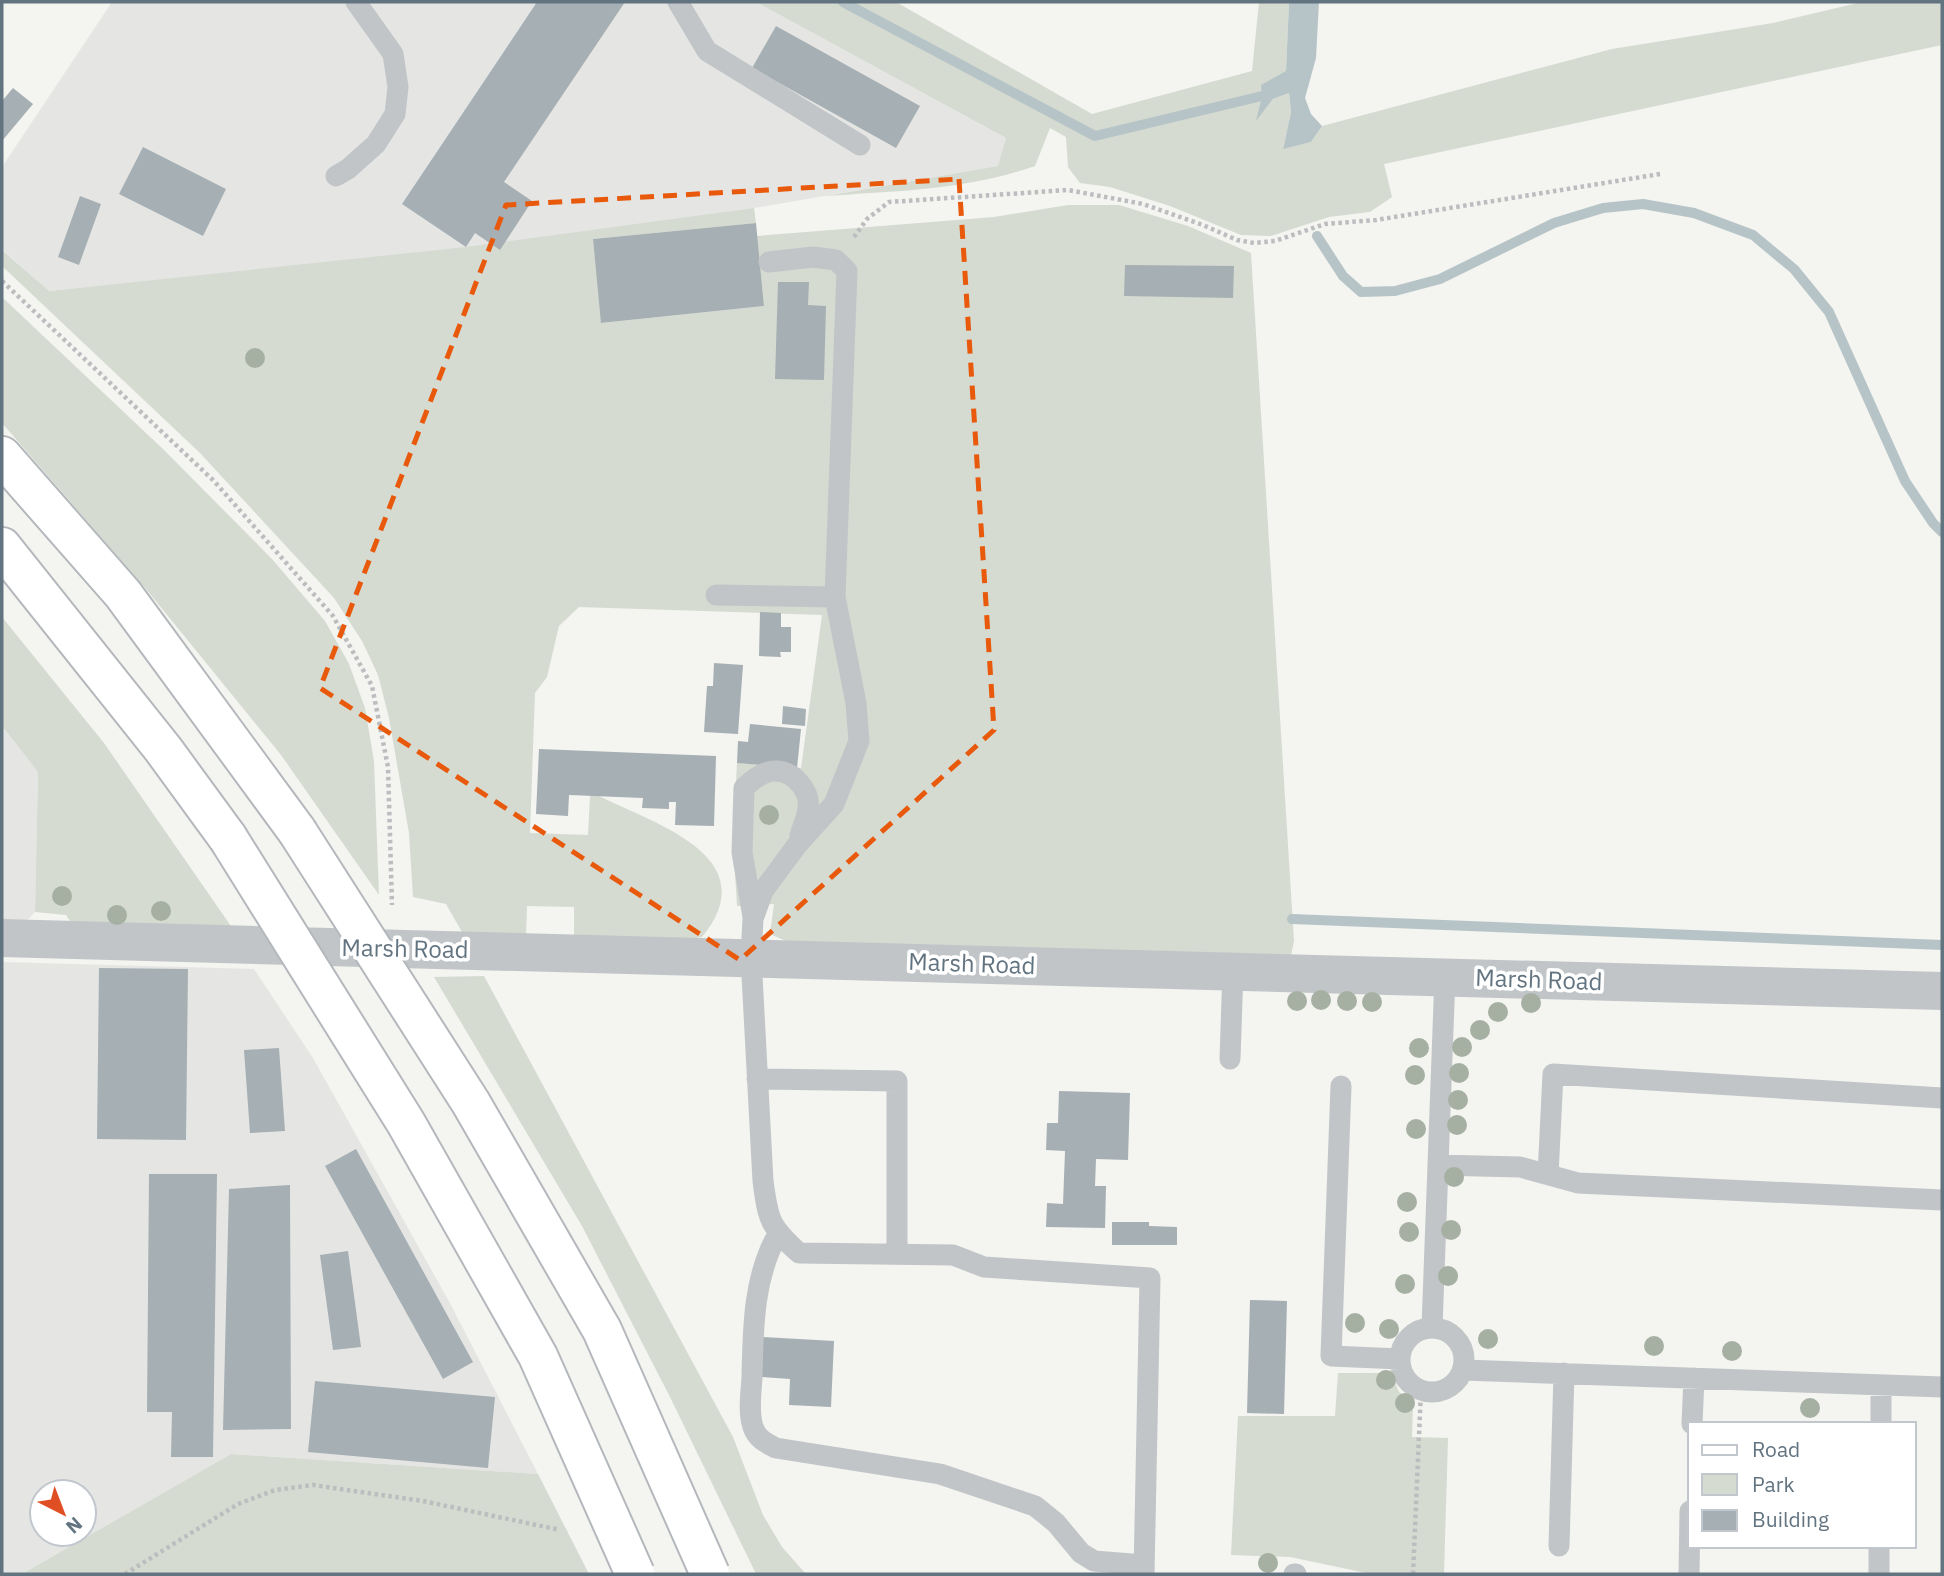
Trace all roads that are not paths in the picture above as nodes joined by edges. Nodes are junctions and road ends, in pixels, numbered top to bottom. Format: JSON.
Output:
{"nodes":[{"id":1,"x":356,"y":2,"type":"edge"},
{"id":2,"x":678,"y":2,"type":"edge"},
{"id":3,"x":860,"y":145,"type":"dead end"},
{"id":4,"x":335,"y":176,"type":"dead end"},
{"id":5,"x":769,"y":262,"type":"dead end"},
{"id":6,"x":2,"y":456,"type":"edge"},
{"id":7,"x":2,"y":547,"type":"edge"},
{"id":8,"x":716,"y":595,"type":"dead end"},
{"id":9,"x":835,"y":597,"type":"junction"},
{"id":10,"x":797,"y":845,"type":"junction"},
{"id":11,"x":753,"y":919,"type":"junction"},
{"id":12,"x":2,"y":938,"type":"edge"},
{"id":13,"x":751,"y":957,"type":"junction"},
{"id":14,"x":1233,"y":970,"type":"junction"},
{"id":15,"x":1445,"y":976,"type":"junction"},
{"id":16,"x":1942,"y":991,"type":"edge"},
{"id":17,"x":1230,"y":1059,"type":"dead end"},
{"id":18,"x":757,"y":1079,"type":"junction"},
{"id":19,"x":1341,"y":1086,"type":"dead end"},
{"id":20,"x":1942,"y":1098,"type":"edge"},
{"id":21,"x":1438,"y":1165,"type":"junction"},
{"id":22,"x":1548,"y":1175,"type":"junction"},
{"id":23,"x":1942,"y":1200,"type":"edge"},
{"id":24,"x":778,"y":1234,"type":"junction"},
{"id":25,"x":897,"y":1254,"type":"junction"},
{"id":26,"x":1432,"y":1327,"type":"junction"},
{"id":27,"x":1400,"y":1359,"type":"junction"},
{"id":28,"x":1463,"y":1370,"type":"junction"},
{"id":29,"x":1564,"y":1373,"type":"junction"},
{"id":30,"x":1693,"y":1378,"type":"junction"},
{"id":31,"x":1881,"y":1384,"type":"junction"},
{"id":32,"x":1942,"y":1387,"type":"edge"},
{"id":33,"x":1692,"y":1422,"type":"edge"},
{"id":34,"x":1881,"y":1422,"type":"edge"},
{"id":35,"x":1559,"y":1546,"type":"dead end"},
{"id":36,"x":1689,"y":1548,"type":"edge"},
{"id":37,"x":1879,"y":1548,"type":"edge"},
{"id":38,"x":1144,"y":1569,"type":"edge"},
{"id":39,"x":635,"y":1574,"type":"edge"},
{"id":40,"x":710,"y":1574,"type":"edge"},
{"id":41,"x":1689,"y":1574,"type":"edge"},
{"id":42,"x":1878,"y":1574,"type":"edge"}],
"edges":[{"from":1,"to":4,"type":"lane"},
{"from":2,"to":3,"type":"lane"},
{"from":5,"to":9,"type":"lane"},
{"from":6,"to":40,"type":"main road","bridge":true},
{"from":7,"to":39,"type":"main road","bridge":true},
{"from":8,"to":9,"type":"lane"},
{"from":9,"to":10,"type":"lane"},
{"from":10,"to":11,"type":"lane"},
{"from":10,"to":11,"type":"lane"},
{"from":11,"to":13,"type":"lane"},
{"from":12,"to":13,"type":"street","name":"Marsh Road"},
{"from":13,"to":14,"type":"street","name":"Marsh Road"},
{"from":13,"to":18,"type":"lane"},
{"from":14,"to":15,"type":"street","name":"Marsh Road"},
{"from":14,"to":17,"type":"lane"},
{"from":15,"to":16,"type":"street","name":"Marsh Road"},
{"from":15,"to":21,"type":"lane"},
{"from":18,"to":24,"type":"lane"},
{"from":18,"to":25,"type":"lane"},
{"from":19,"to":27,"type":"lane"},
{"from":20,"to":22,"type":"lane"},
{"from":21,"to":22,"type":"lane"},
{"from":21,"to":26,"type":"lane"},
{"from":22,"to":23,"type":"lane"},
{"from":24,"to":25,"type":"lane"},
{"from":24,"to":38,"type":"lane"},
{"from":25,"to":38,"type":"lane"},
{"from":26,"to":27,"type":"lane"},
{"from":26,"to":28,"type":"lane"},
{"from":27,"to":28,"type":"lane"},
{"from":28,"to":29,"type":"lane"},
{"from":29,"to":30,"type":"lane"},
{"from":29,"to":35,"type":"lane"},
{"from":30,"to":31,"type":"lane"},
{"from":30,"to":33,"type":"lane"},
{"from":31,"to":32,"type":"lane"},
{"from":31,"to":34,"type":"lane"},
{"from":36,"to":41,"type":"lane"},
{"from":37,"to":42,"type":"lane"}]}
